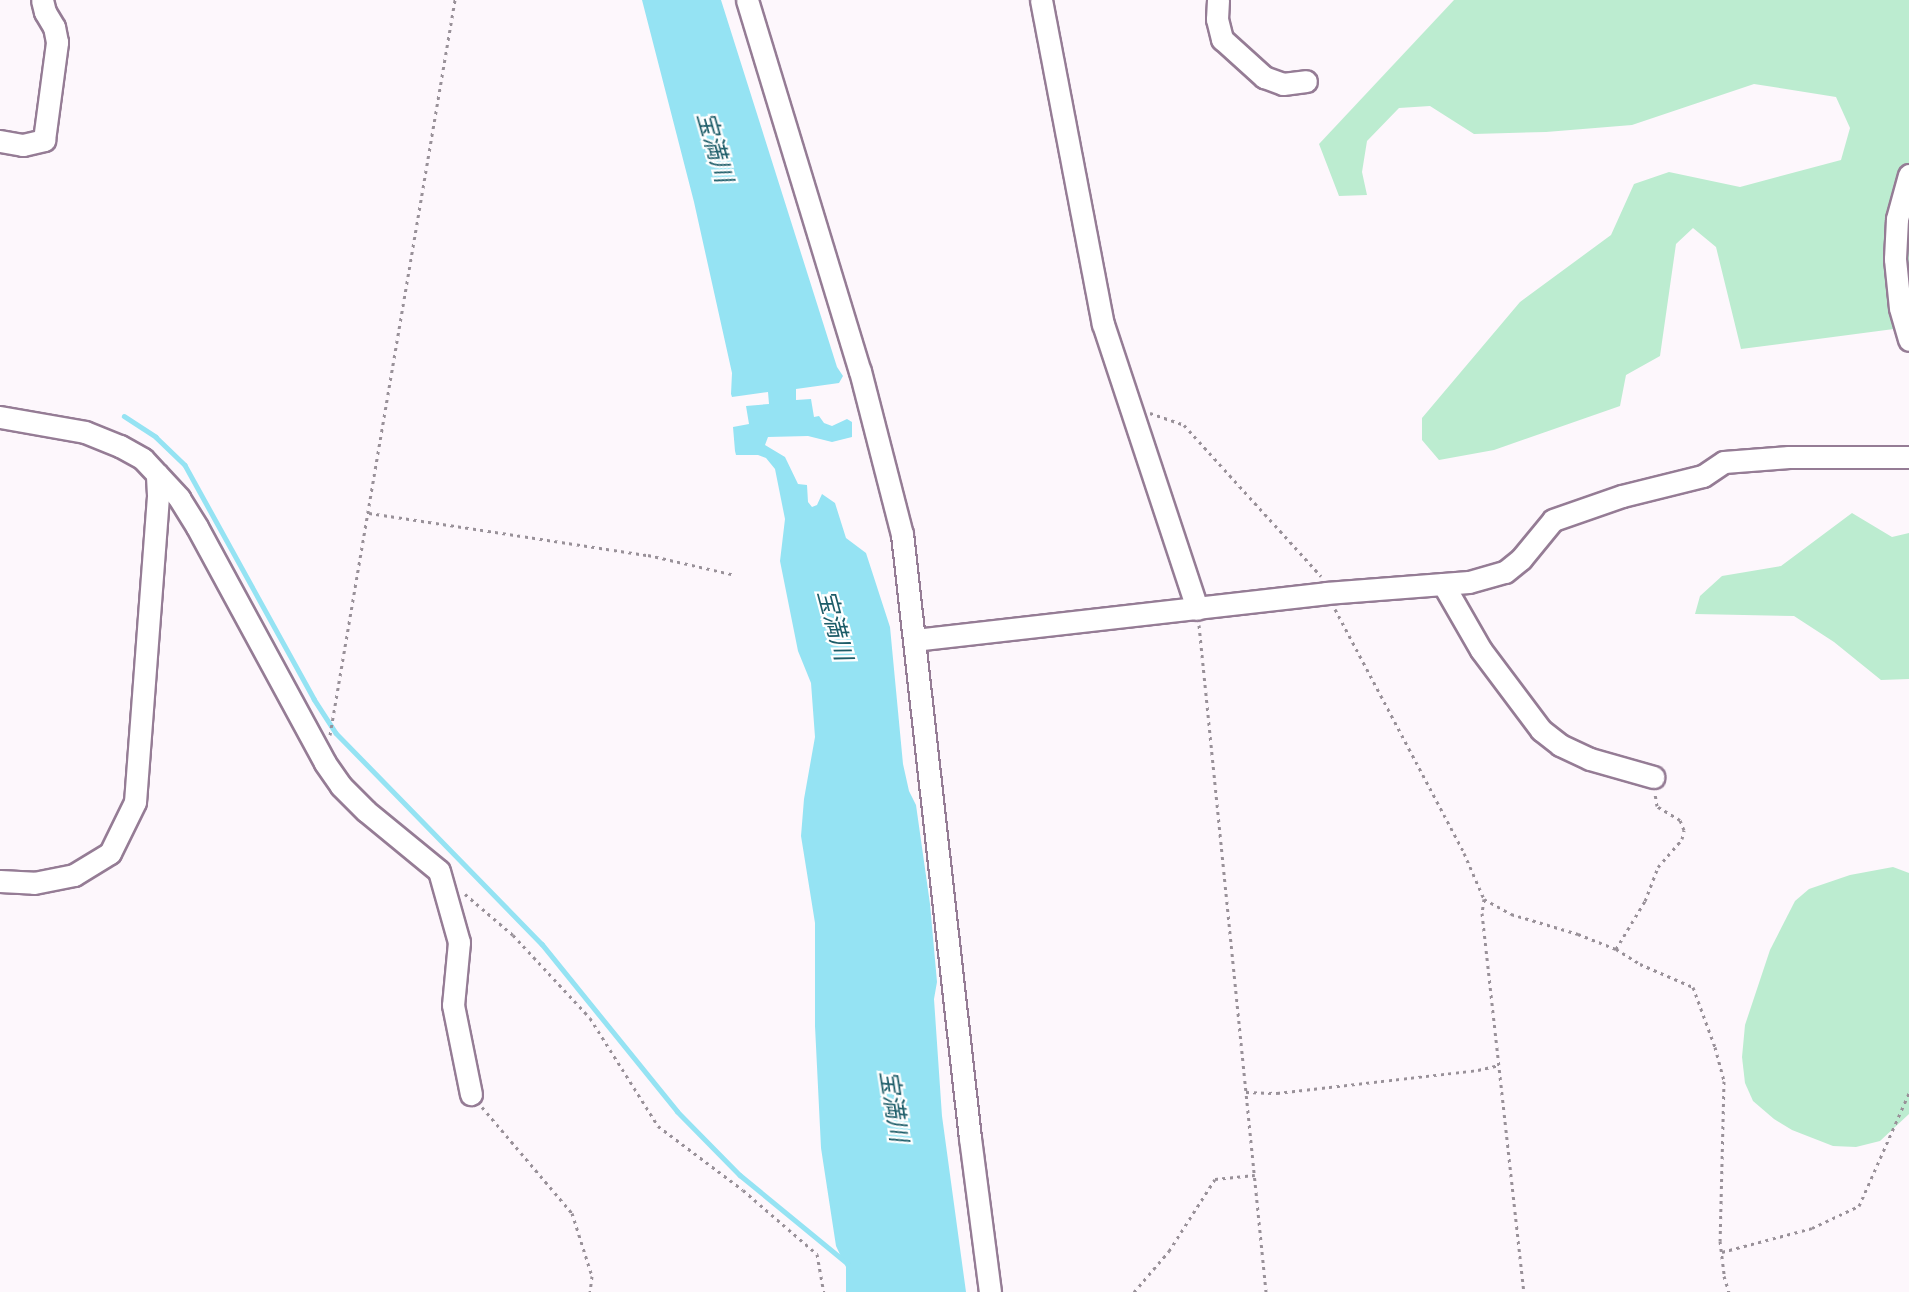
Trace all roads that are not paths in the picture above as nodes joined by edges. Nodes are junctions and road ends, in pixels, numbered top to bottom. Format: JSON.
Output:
{"nodes":[{"id":1,"x":42,"y":0,"type":"edge"},
{"id":2,"x":747,"y":0,"type":"edge"},
{"id":3,"x":1041,"y":0,"type":"edge"},
{"id":4,"x":1218,"y":0,"type":"edge"},
{"id":5,"x":1306,"y":81,"type":"dead end"},
{"id":6,"x":0,"y":141,"type":"edge"},
{"id":7,"x":1909,"y":175,"type":"edge"},
{"id":8,"x":1909,"y":340,"type":"edge"},
{"id":9,"x":0,"y":417,"type":"edge"},
{"id":10,"x":1909,"y":457,"type":"edge"},
{"id":11,"x":157,"y":474,"type":"junction"},
{"id":12,"x":1443,"y":584,"type":"junction"},
{"id":13,"x":1197,"y":609,"type":"junction"},
{"id":14,"x":915,"y":640,"type":"junction"},
{"id":15,"x":1653,"y":777,"type":"road end"},
{"id":16,"x":0,"y":881,"type":"edge"},
{"id":17,"x":471,"y":1095,"type":"road end"},
{"id":18,"x":990,"y":1292,"type":"edge"}],
"edges":[{"from":1,"to":6,"type":"street"},
{"from":2,"to":14,"type":"street"},
{"from":3,"to":13,"type":"street"},
{"from":4,"to":5,"type":"street"},
{"from":7,"to":8,"type":"street"},
{"from":9,"to":11,"type":"street"},
{"from":10,"to":12,"type":"street"},
{"from":11,"to":16,"type":"street"},
{"from":11,"to":17,"type":"street"},
{"from":12,"to":13,"type":"street"},
{"from":12,"to":15,"type":"street"},
{"from":13,"to":14,"type":"street"},
{"from":14,"to":18,"type":"street"}]}
